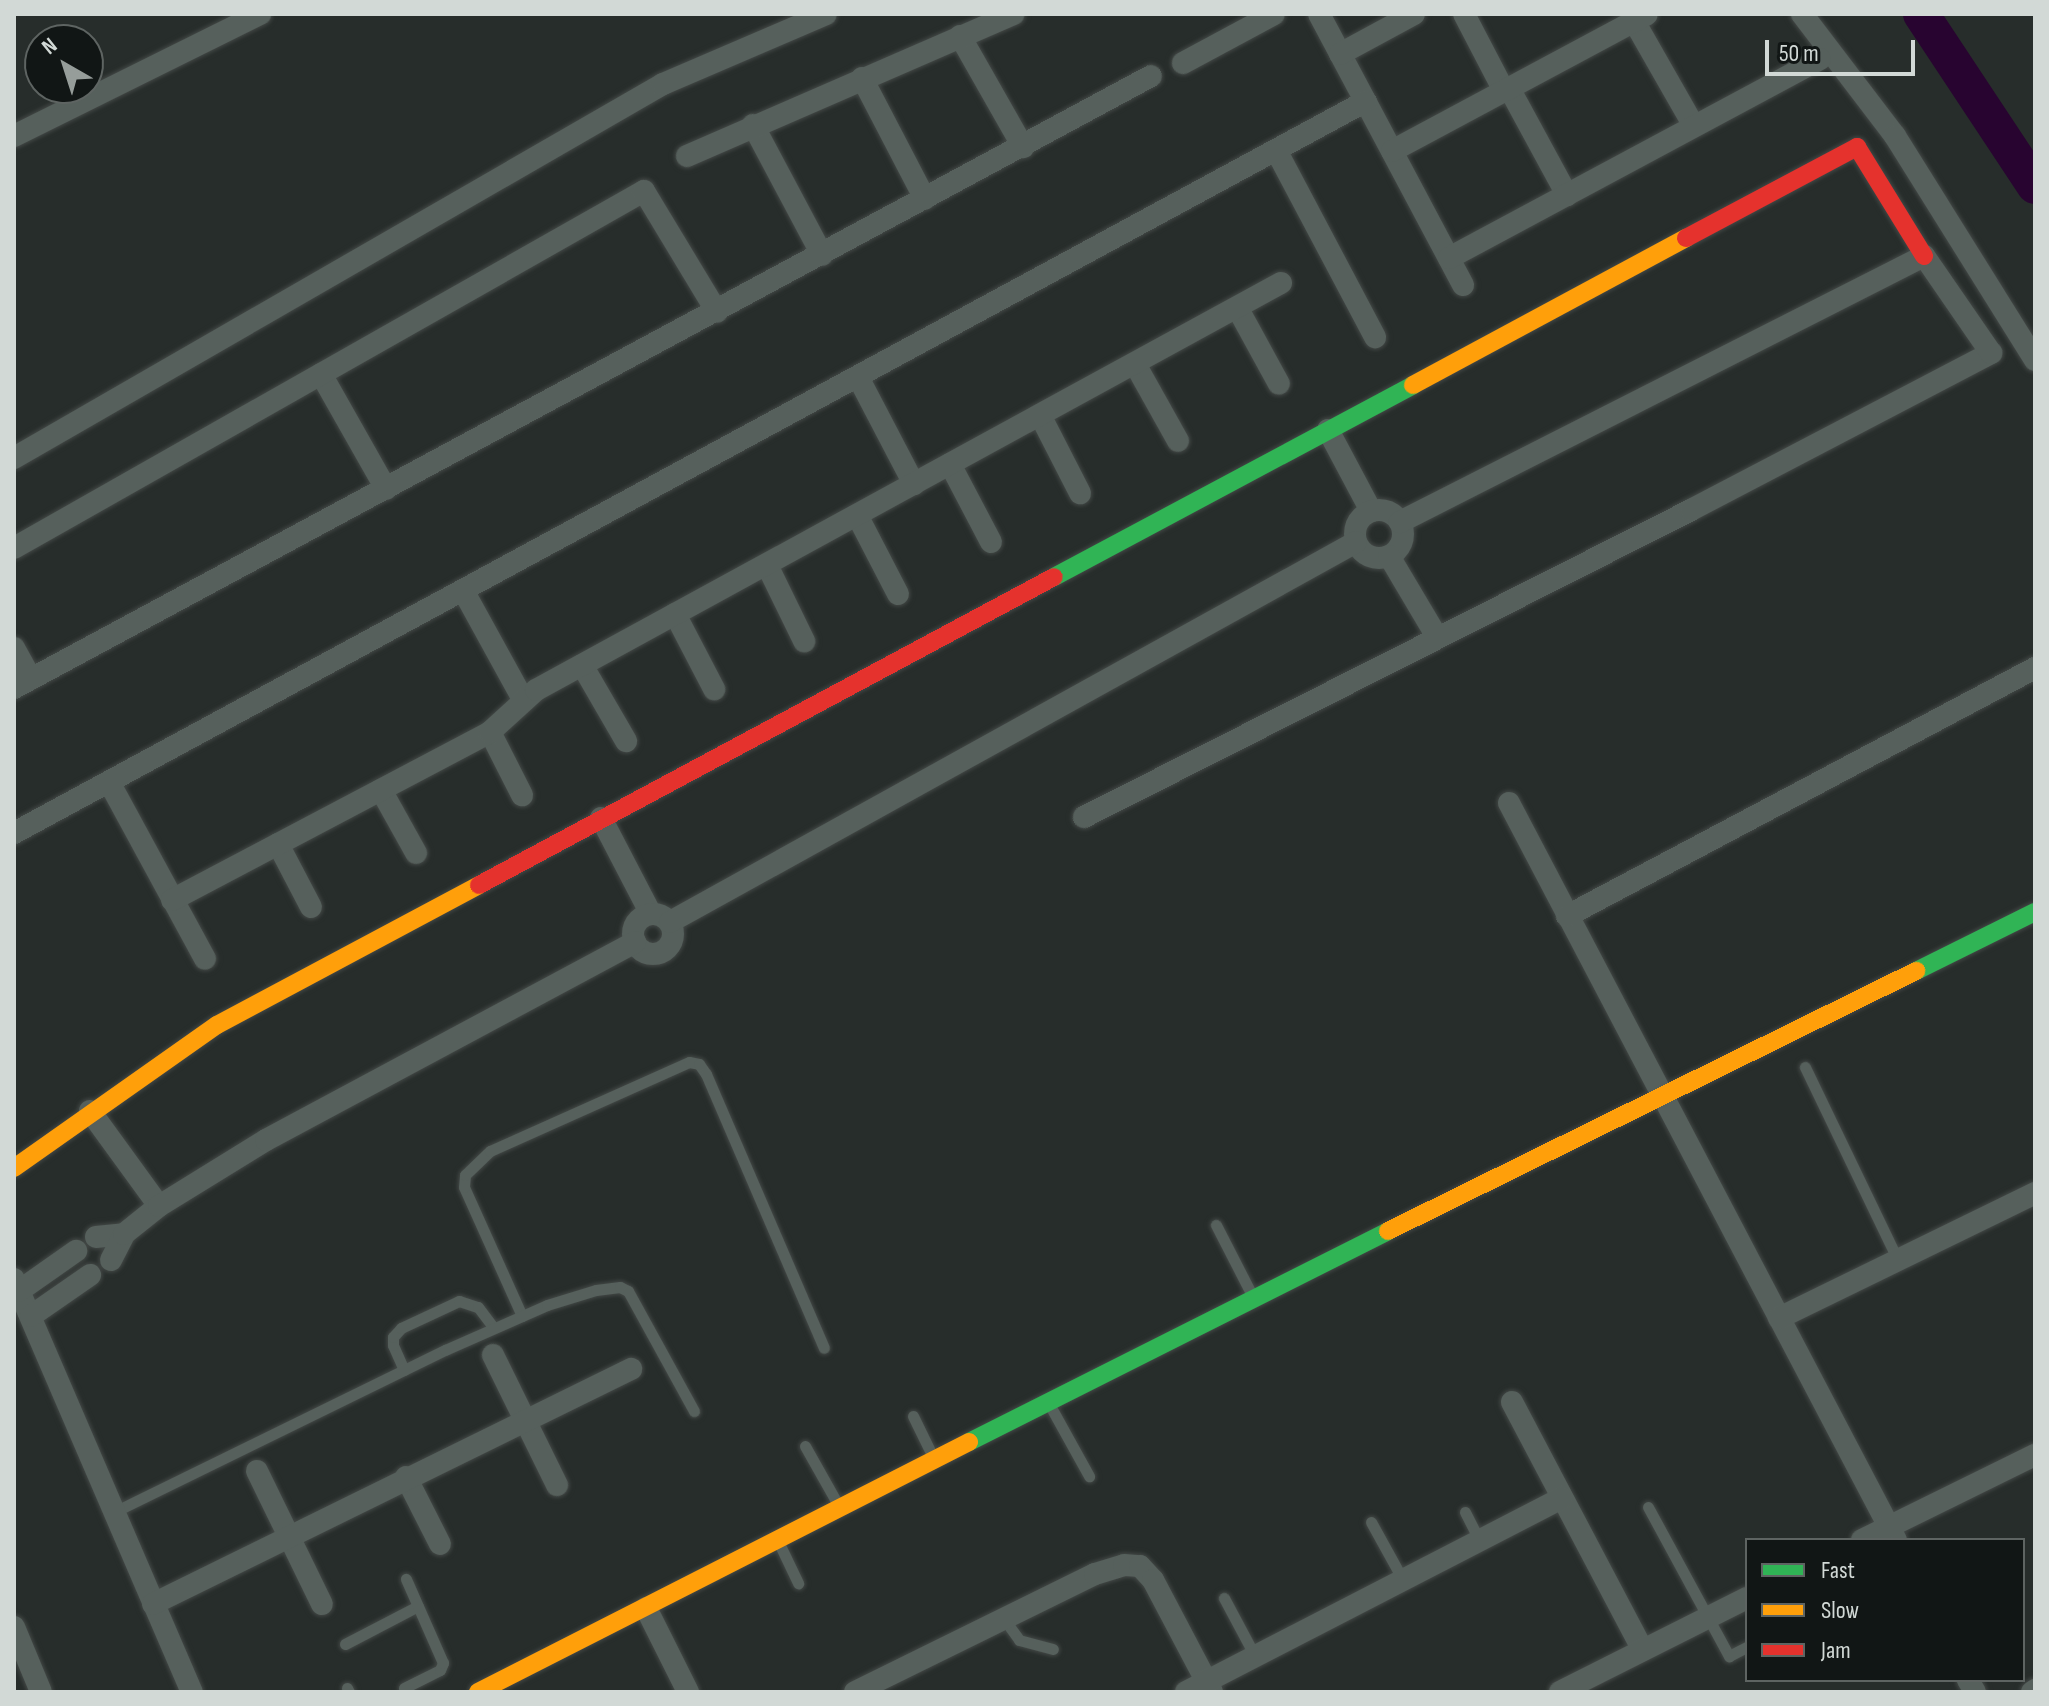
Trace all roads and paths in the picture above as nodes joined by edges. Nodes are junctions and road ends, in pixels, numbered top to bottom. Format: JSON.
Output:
{"nodes":[{"id":1,"x":260,"y":14,"type":"edge"},
{"id":2,"x":826,"y":14,"type":"edge"},
{"id":3,"x":1013,"y":14,"type":"edge"},
{"id":4,"x":1274,"y":14,"type":"edge"},
{"id":5,"x":1319,"y":14,"type":"edge"},
{"id":6,"x":1414,"y":14,"type":"edge"},
{"id":7,"x":1464,"y":14,"type":"edge"},
{"id":8,"x":1802,"y":14,"type":"edge"},
{"id":9,"x":1633,"y":18,"type":"edge"},
{"id":10,"x":960,"y":36,"type":"junction"},
{"id":11,"x":1340,"y":54,"type":"junction"},
{"id":12,"x":1820,"y":59,"type":"dead end"},
{"id":13,"x":1183,"y":63,"type":"dead end"},
{"id":14,"x":1151,"y":76,"type":"dead end"},
{"id":15,"x":862,"y":78,"type":"junction"},
{"id":16,"x":1506,"y":89,"type":"junction"},
{"id":17,"x":1366,"y":101,"type":"junction"},
{"id":18,"x":753,"y":125,"type":"junction"},
{"id":19,"x":1694,"y":126,"type":"junction"},
{"id":20,"x":14,"y":136,"type":"edge"},
{"id":21,"x":1023,"y":147,"type":"junction"},
{"id":22,"x":1276,"y":150,"type":"junction"},
{"id":23,"x":1392,"y":151,"type":"junction"},
{"id":24,"x":687,"y":156,"type":"dead end"},
{"id":25,"x":1567,"y":195,"type":"junction"},
{"id":26,"x":925,"y":199,"type":"junction"},
{"id":27,"x":822,"y":255,"type":"junction"},
{"id":28,"x":1924,"y":256,"type":"junction"},
{"id":29,"x":1449,"y":258,"type":"junction"},
{"id":30,"x":1281,"y":283,"type":"dead end"},
{"id":31,"x":1463,"y":285,"type":"dead end"},
{"id":32,"x":1238,"y":309,"type":"junction"},
{"id":33,"x":717,"y":312,"type":"junction"},
{"id":34,"x":1375,"y":337,"type":"dead end"},
{"id":35,"x":2035,"y":360,"type":"edge"},
{"id":36,"x":1135,"y":364,"type":"junction"},
{"id":37,"x":321,"y":374,"type":"junction"},
{"id":38,"x":858,"y":377,"type":"junction"},
{"id":39,"x":1279,"y":384,"type":"dead end"},
{"id":40,"x":1040,"y":415,"type":"junction"},
{"id":41,"x":1328,"y":430,"type":"junction"},
{"id":42,"x":1178,"y":441,"type":"dead end"},
{"id":43,"x":14,"y":458,"type":"edge"},
{"id":44,"x":950,"y":464,"type":"junction"},
{"id":45,"x":914,"y":484,"type":"junction"},
{"id":46,"x":386,"y":489,"type":"junction"},
{"id":47,"x":1080,"y":493,"type":"dead end"},
{"id":48,"x":1371,"y":511,"type":"junction"},
{"id":49,"x":857,"y":515,"type":"junction"},
{"id":50,"x":1400,"y":522,"type":"junction"},
{"id":51,"x":991,"y":542,"type":"dead end"},
{"id":52,"x":1356,"y":542,"type":"junction"},
{"id":53,"x":14,"y":548,"type":"edge"},
{"id":54,"x":1389,"y":556,"type":"junction"},
{"id":55,"x":767,"y":565,"type":"junction"},
{"id":56,"x":464,"y":592,"type":"junction"},
{"id":57,"x":898,"y":594,"type":"dead end"},
{"id":58,"x":675,"y":614,"type":"junction"},
{"id":59,"x":1437,"y":637,"type":"junction"},
{"id":60,"x":804,"y":641,"type":"dead end"},
{"id":61,"x":14,"y":648,"type":"edge"},
{"id":62,"x":582,"y":665,"type":"junction"},
{"id":63,"x":2035,"y":668,"type":"edge"},
{"id":64,"x":22,"y":683,"type":"edge"},
{"id":65,"x":714,"y":689,"type":"dead end"},
{"id":66,"x":524,"y":701,"type":"junction"},
{"id":67,"x":490,"y":732,"type":"junction"},
{"id":68,"x":626,"y":741,"type":"dead end"},
{"id":69,"x":109,"y":782,"type":"junction"},
{"id":70,"x":381,"y":790,"type":"junction"},
{"id":71,"x":522,"y":795,"type":"dead end"},
{"id":72,"x":1509,"y":803,"type":"dead end"},
{"id":73,"x":1084,"y":817,"type":"dead end"},
{"id":74,"x":601,"y":818,"type":"junction"},
{"id":75,"x":14,"y":833,"type":"edge"},
{"id":76,"x":278,"y":844,"type":"junction"},
{"id":77,"x":416,"y":853,"type":"dead end"},
{"id":78,"x":172,"y":900,"type":"junction"},
{"id":79,"x":311,"y":907,"type":"dead end"},
{"id":80,"x":2035,"y":912,"type":"edge"},
{"id":81,"x":1567,"y":916,"type":"junction"},
{"id":82,"x":660,"y":918,"type":"junction"},
{"id":83,"x":635,"y":942,"type":"junction"},
{"id":84,"x":205,"y":959,"type":"dead end"},
{"id":85,"x":1805,"y":1067,"type":"dead end"},
{"id":86,"x":1661,"y":1096,"type":"junction"},
{"id":87,"x":90,"y":1111,"type":"junction"},
{"id":88,"x":14,"y":1168,"type":"edge"},
{"id":89,"x":2035,"y":1193,"type":"edge"},
{"id":90,"x":159,"y":1206,"type":"junction"},
{"id":91,"x":1216,"y":1225,"type":"dead end"},
{"id":92,"x":124,"y":1234,"type":"junction"},
{"id":93,"x":96,"y":1237,"type":"dead end"},
{"id":94,"x":76,"y":1251,"type":"dead end"},
{"id":95,"x":111,"y":1260,"type":"dead end"},
{"id":96,"x":1898,"y":1260,"type":"junction"},
{"id":97,"x":90,"y":1275,"type":"dead end"},
{"id":98,"x":17,"y":1285,"type":"edge"},
{"id":99,"x":1253,"y":1298,"type":"junction"},
{"id":100,"x":31,"y":1316,"type":"junction"},
{"id":101,"x":522,"y":1316,"type":"junction"},
{"id":102,"x":1779,"y":1318,"type":"junction"},
{"id":103,"x":494,"y":1328,"type":"junction"},
{"id":104,"x":824,"y":1348,"type":"dead end"},
{"id":105,"x":493,"y":1355,"type":"dead end"},
{"id":106,"x":631,"y":1369,"type":"dead end"},
{"id":107,"x":404,"y":1370,"type":"junction"},
{"id":108,"x":1048,"y":1401,"type":"junction"},
{"id":109,"x":1512,"y":1402,"type":"dead end"},
{"id":110,"x":694,"y":1411,"type":"dead end"},
{"id":111,"x":913,"y":1416,"type":"dead end"},
{"id":112,"x":522,"y":1419,"type":"junction"},
{"id":113,"x":805,"y":1446,"type":"dead end"},
{"id":114,"x":2035,"y":1455,"type":"edge"},
{"id":115,"x":934,"y":1459,"type":"junction"},
{"id":116,"x":257,"y":1471,"type":"dead end"},
{"id":117,"x":1089,"y":1476,"type":"dead end"},
{"id":118,"x":406,"y":1477,"type":"junction"},
{"id":119,"x":557,"y":1485,"type":"dead end"},
{"id":120,"x":1562,"y":1498,"type":"junction"},
{"id":121,"x":1648,"y":1507,"type":"dead end"},
{"id":122,"x":840,"y":1508,"type":"junction"},
{"id":123,"x":1465,"y":1512,"type":"dead end"},
{"id":124,"x":112,"y":1513,"type":"junction"},
{"id":125,"x":1371,"y":1522,"type":"dead end"},
{"id":126,"x":1892,"y":1533,"type":"edge"},
{"id":127,"x":288,"y":1536,"type":"junction"},
{"id":128,"x":1871,"y":1538,"type":"edge"},
{"id":129,"x":777,"y":1541,"type":"junction"},
{"id":130,"x":1480,"y":1541,"type":"junction"},
{"id":131,"x":440,"y":1544,"type":"dead end"},
{"id":132,"x":406,"y":1579,"type":"dead end"},
{"id":133,"x":1403,"y":1580,"type":"junction"},
{"id":134,"x":798,"y":1583,"type":"dead end"},
{"id":135,"x":1224,"y":1598,"type":"dead end"},
{"id":136,"x":1745,"y":1599,"type":"edge"},
{"id":137,"x":153,"y":1604,"type":"junction"},
{"id":138,"x":322,"y":1604,"type":"dead end"},
{"id":139,"x":418,"y":1606,"type":"junction"},
{"id":140,"x":646,"y":1608,"type":"junction"},
{"id":141,"x":1707,"y":1618,"type":"junction"},
{"id":142,"x":1004,"y":1619,"type":"junction"},
{"id":143,"x":14,"y":1627,"type":"edge"},
{"id":144,"x":345,"y":1644,"type":"dead end"},
{"id":145,"x":1745,"y":1648,"type":"edge"},
{"id":146,"x":1053,"y":1649,"type":"dead end"},
{"id":147,"x":1643,"y":1650,"type":"junction"},
{"id":148,"x":1255,"y":1656,"type":"junction"},
{"id":149,"x":1209,"y":1687,"type":"edge"},
{"id":150,"x":402,"y":1691,"type":"edge"},
{"id":151,"x":41,"y":1692,"type":"edge"},
{"id":152,"x":192,"y":1692,"type":"edge"},
{"id":153,"x":478,"y":1692,"type":"edge"},
{"id":154,"x":688,"y":1692,"type":"edge"},
{"id":155,"x":855,"y":1692,"type":"edge"},
{"id":156,"x":1186,"y":1692,"type":"edge"},
{"id":157,"x":1560,"y":1692,"type":"edge"}],
"edges":[{"from":1,"to":20,"type":"street"},
{"from":2,"to":43,"type":"street"},
{"from":3,"to":10,"type":"street"},
{"from":4,"to":13,"type":"street"},
{"from":5,"to":11,"type":"street"},
{"from":6,"to":11,"type":"street"},
{"from":7,"to":16,"type":"street"},
{"from":8,"to":35,"type":"street"},
{"from":9,"to":16,"type":"street"},
{"from":9,"to":19,"type":"street"},
{"from":10,"to":15,"type":"street"},
{"from":10,"to":21,"type":"street"},
{"from":11,"to":17,"type":"street"},
{"from":12,"to":19,"type":"street"},
{"from":14,"to":21,"type":"street"},
{"from":15,"to":18,"type":"street"},
{"from":15,"to":26,"type":"street"},
{"from":16,"to":23,"type":"street"},
{"from":16,"to":25,"type":"street"},
{"from":17,"to":22,"type":"street"},
{"from":17,"to":23,"type":"street"},
{"from":18,"to":24,"type":"street"},
{"from":18,"to":27,"type":"street"},
{"from":19,"to":25,"type":"street"},
{"from":21,"to":26,"type":"street"},
{"from":22,"to":34,"type":"street"},
{"from":22,"to":38,"type":"street"},
{"from":23,"to":29,"type":"street"},
{"from":25,"to":29,"type":"street"},
{"from":26,"to":27,"type":"street"},
{"from":27,"to":33,"type":"street"},
{"from":28,"to":41,"type":"street"},
{"from":28,"to":50,"type":"street"},
{"from":28,"to":59,"type":"street"},
{"from":29,"to":31,"type":"street"},
{"from":30,"to":32,"type":"street"},
{"from":32,"to":36,"type":"street"},
{"from":32,"to":39,"type":"street"},
{"from":33,"to":37,"type":"street"},
{"from":33,"to":46,"type":"street"},
{"from":36,"to":40,"type":"street"},
{"from":36,"to":42,"type":"street"},
{"from":37,"to":46,"type":"street"},
{"from":37,"to":53,"type":"street"},
{"from":38,"to":45,"type":"street"},
{"from":38,"to":56,"type":"street"},
{"from":40,"to":44,"type":"street"},
{"from":40,"to":47,"type":"street"},
{"from":41,"to":48,"type":"street"},
{"from":41,"to":74,"type":"street"},
{"from":44,"to":45,"type":"street"},
{"from":44,"to":51,"type":"street"},
{"from":45,"to":49,"type":"street"},
{"from":46,"to":64,"type":"street"},
{"from":48,"to":50,"type":"street"},
{"from":48,"to":52,"type":"street"},
{"from":49,"to":55,"type":"street"},
{"from":49,"to":57,"type":"street"},
{"from":50,"to":54,"type":"street"},
{"from":52,"to":54,"type":"street"},
{"from":52,"to":82,"type":"street"},
{"from":54,"to":59,"type":"street"},
{"from":55,"to":58,"type":"street"},
{"from":55,"to":60,"type":"street"},
{"from":56,"to":66,"type":"street"},
{"from":56,"to":69,"type":"street"},
{"from":58,"to":62,"type":"street"},
{"from":58,"to":65,"type":"street"},
{"from":59,"to":73,"type":"street"},
{"from":61,"to":64,"type":"street"},
{"from":62,"to":66,"type":"street"},
{"from":62,"to":68,"type":"street"},
{"from":63,"to":81,"type":"street"},
{"from":66,"to":67,"type":"street"},
{"from":67,"to":70,"type":"street"},
{"from":67,"to":71,"type":"street"},
{"from":69,"to":75,"type":"street"},
{"from":69,"to":78,"type":"street"},
{"from":70,"to":76,"type":"street"},
{"from":70,"to":77,"type":"street"},
{"from":72,"to":81,"type":"street"},
{"from":74,"to":82,"type":"street"},
{"from":74,"to":87,"type":"street"},
{"from":76,"to":78,"type":"street"},
{"from":76,"to":79,"type":"street"},
{"from":78,"to":84,"type":"street"},
{"from":80,"to":86,"type":"street"},
{"from":81,"to":86,"type":"street"},
{"from":82,"to":83,"type":"street"},
{"from":82,"to":83,"type":"street"},
{"from":83,"to":90,"type":"street"},
{"from":85,"to":96,"type":"lane"},
{"from":86,"to":99,"type":"street"},
{"from":86,"to":102,"type":"street"},
{"from":87,"to":88,"type":"street"},
{"from":87,"to":90,"type":"street"},
{"from":89,"to":96,"type":"street"},
{"from":90,"to":92,"type":"street"},
{"from":91,"to":99,"type":"lane"},
{"from":92,"to":93,"type":"street"},
{"from":92,"to":95,"type":"street"},
{"from":94,"to":98,"type":"street"},
{"from":96,"to":102,"type":"street"},
{"from":97,"to":100,"type":"street"},
{"from":98,"to":100,"type":"street"},
{"from":99,"to":108,"type":"street"},
{"from":100,"to":124,"type":"street"},
{"from":101,"to":103,"type":"lane"},
{"from":101,"to":104,"type":"lane"},
{"from":101,"to":110,"type":"lane"},
{"from":102,"to":126,"type":"street"},
{"from":103,"to":107,"type":"lane"},
{"from":103,"to":107,"type":"lane"},
{"from":105,"to":112,"type":"street"},
{"from":106,"to":112,"type":"street"},
{"from":107,"to":124,"type":"lane"},
{"from":108,"to":115,"type":"street"},
{"from":108,"to":117,"type":"lane"},
{"from":109,"to":120,"type":"street"},
{"from":111,"to":115,"type":"lane"},
{"from":112,"to":118,"type":"street"},
{"from":112,"to":119,"type":"street"},
{"from":113,"to":122,"type":"lane"},
{"from":114,"to":126,"type":"street"},
{"from":115,"to":122,"type":"street"},
{"from":116,"to":127,"type":"street"},
{"from":118,"to":127,"type":"street"},
{"from":118,"to":131,"type":"street"},
{"from":120,"to":130,"type":"street"},
{"from":120,"to":147,"type":"street"},
{"from":121,"to":141,"type":"lane"},
{"from":122,"to":129,"type":"street"},
{"from":123,"to":130,"type":"lane"},
{"from":124,"to":137,"type":"street"},
{"from":125,"to":133,"type":"lane"},
{"from":126,"to":128,"type":"street"},
{"from":127,"to":137,"type":"street"},
{"from":127,"to":138,"type":"street"},
{"from":129,"to":134,"type":"lane"},
{"from":129,"to":140,"type":"street"},
{"from":130,"to":133,"type":"street"},
{"from":132,"to":139,"type":"lane"},
{"from":133,"to":148,"type":"street"},
{"from":135,"to":148,"type":"lane"},
{"from":136,"to":141,"type":"street"},
{"from":137,"to":152,"type":"street"},
{"from":139,"to":144,"type":"lane"},
{"from":139,"to":150,"type":"lane"},
{"from":140,"to":153,"type":"street"},
{"from":140,"to":154,"type":"street"},
{"from":141,"to":145,"type":"lane"},
{"from":141,"to":147,"type":"street"},
{"from":142,"to":146,"type":"lane"},
{"from":142,"to":149,"type":"street"},
{"from":142,"to":155,"type":"street"},
{"from":143,"to":151,"type":"street"},
{"from":147,"to":157,"type":"street"},
{"from":148,"to":149,"type":"street"},
{"from":149,"to":156,"type":"street"}]}
